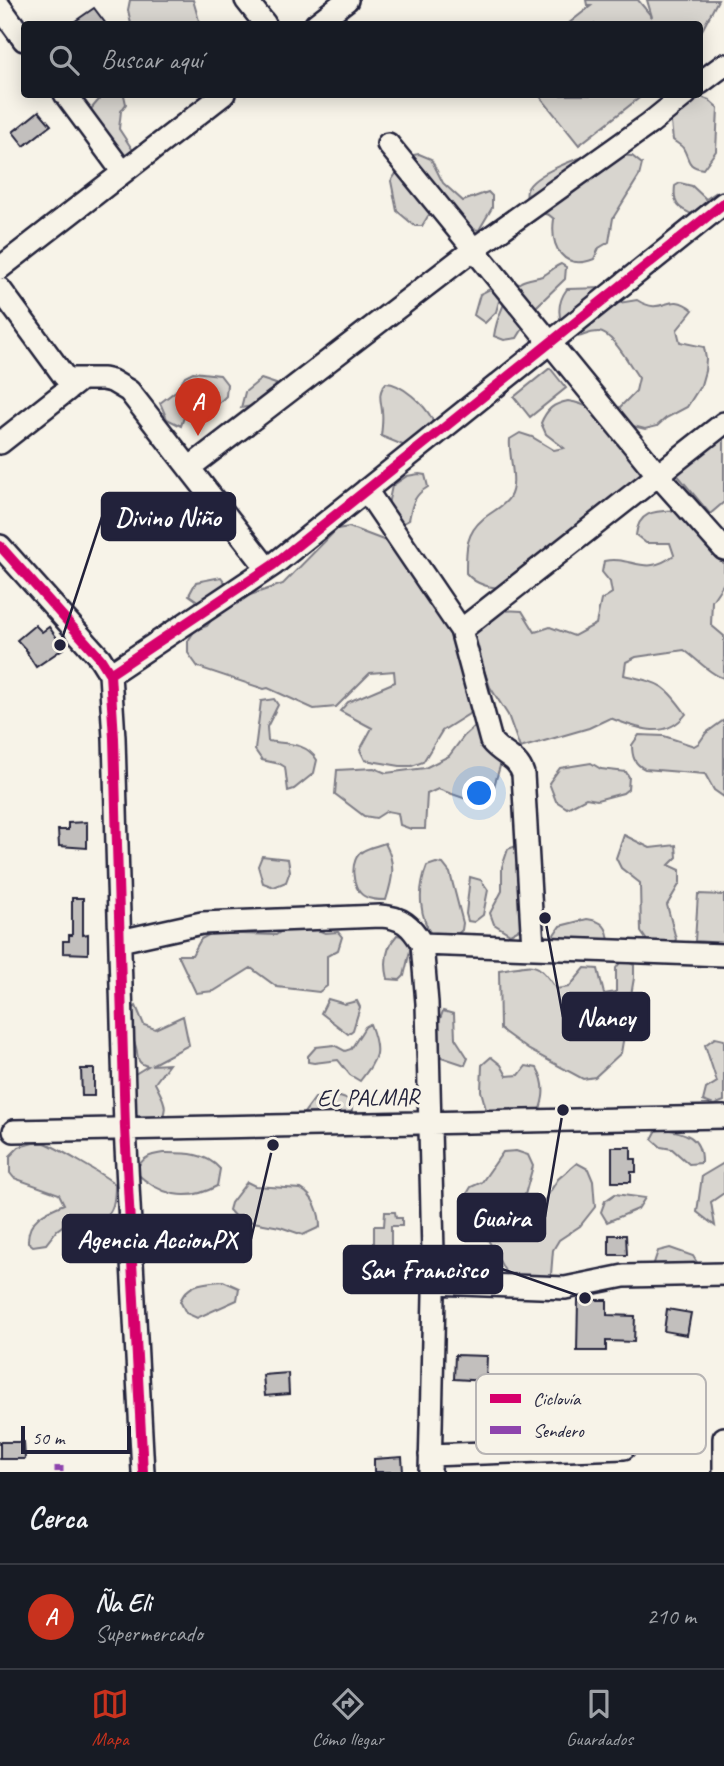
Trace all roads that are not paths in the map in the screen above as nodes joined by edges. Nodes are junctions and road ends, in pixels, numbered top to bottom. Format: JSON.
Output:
{"nodes":[{"id":1,"x":246,"y":0,"type":"edge"},
{"id":2,"x":347,"y":0,"type":"edge"},
{"id":3,"x":0,"y":7,"type":"edge"},
{"id":4,"x":263,"y":21,"type":"edge"},
{"id":5,"x":320,"y":21,"type":"edge"},
{"id":6,"x":21,"y":36,"type":"edge"},
{"id":7,"x":724,"y":65,"type":"edge"},
{"id":8,"x":703,"y":80,"type":"edge"},
{"id":9,"x":68,"y":98,"type":"edge"},
{"id":10,"x":218,"y":98,"type":"edge"},
{"id":11,"x":681,"y":98,"type":"edge"},
{"id":12,"x":388,"y":144,"type":"dead end"},
{"id":13,"x":122,"y":171,"type":"junction"},
{"id":14,"x":724,"y":203,"type":"edge"},
{"id":15,"x":474,"y":249,"type":"junction"},
{"id":16,"x":0,"y":268,"type":"edge"},
{"id":17,"x":0,"y":289,"type":"edge"},
{"id":18,"x":550,"y":342,"type":"junction"},
{"id":19,"x":80,"y":380,"type":"junction"},
{"id":20,"x":724,"y":423,"type":"edge"},
{"id":21,"x":0,"y":443,"type":"edge"},
{"id":22,"x":189,"y":468,"type":"junction"},
{"id":23,"x":658,"y":475,"type":"junction"},
{"id":24,"x":366,"y":490,"type":"junction"},
{"id":25,"x":0,"y":545,"type":"edge"},
{"id":26,"x":724,"y":549,"type":"edge"},
{"id":27,"x":267,"y":568,"type":"junction"},
{"id":28,"x":461,"y":630,"type":"junction"},
{"id":29,"x":110,"y":675,"type":"junction"},
{"id":30,"x":120,"y":941,"type":"junction"},
{"id":31,"x":422,"y":943,"type":"junction"},
{"id":32,"x":533,"y":947,"type":"junction"},
{"id":33,"x":724,"y":956,"type":"edge"},
{"id":34,"x":724,"y":1117,"type":"edge"},
{"id":35,"x":429,"y":1122,"type":"junction"},
{"id":36,"x":125,"y":1128,"type":"junction"},
{"id":37,"x":14,"y":1131,"type":"dead end"},
{"id":38,"x":724,"y":1274,"type":"edge"},
{"id":39,"x":434,"y":1283,"type":"junction"},
{"id":40,"x":724,"y":1438,"type":"edge"},
{"id":41,"x":551,"y":1454,"type":"edge"},
{"id":42,"x":430,"y":1464,"type":"edge"},
{"id":43,"x":143,"y":1472,"type":"edge"},
{"id":44,"x":724,"y":1472,"type":"edge"}],
"edges":[{"from":1,"to":4,"type":"street"},
{"from":2,"to":5,"type":"street"},
{"from":3,"to":6,"type":"street"},
{"from":7,"to":8,"type":"street"},
{"from":9,"to":13,"type":"street"},
{"from":10,"to":13,"type":"street"},
{"from":11,"to":15,"type":"street"},
{"from":12,"to":15,"type":"street"},
{"from":13,"to":16,"type":"street"},
{"from":14,"to":18,"type":"street"},
{"from":15,"to":18,"type":"street"},
{"from":15,"to":22,"type":"street"},
{"from":17,"to":19,"type":"street"},
{"from":18,"to":23,"type":"street"},
{"from":18,"to":24,"type":"street"},
{"from":19,"to":21,"type":"street"},
{"from":19,"to":22,"type":"street"},
{"from":20,"to":23,"type":"street"},
{"from":22,"to":27,"type":"street"},
{"from":23,"to":26,"type":"street"},
{"from":23,"to":28,"type":"street"},
{"from":24,"to":27,"type":"street"},
{"from":24,"to":28,"type":"street"},
{"from":25,"to":29,"type":"street"},
{"from":27,"to":29,"type":"street"},
{"from":28,"to":32,"type":"street"},
{"from":29,"to":30,"type":"street"},
{"from":30,"to":31,"type":"street"},
{"from":30,"to":36,"type":"street"},
{"from":31,"to":32,"type":"street"},
{"from":31,"to":35,"type":"street"},
{"from":32,"to":33,"type":"street"},
{"from":34,"to":35,"type":"street","name":"EL PALMAR"},
{"from":35,"to":36,"type":"street","name":"EL PALMAR"},
{"from":35,"to":39,"type":"street"},
{"from":36,"to":37,"type":"street","name":"EL PALMAR"},
{"from":36,"to":43,"type":"street"},
{"from":38,"to":39,"type":"street"},
{"from":39,"to":42,"type":"street"},
{"from":40,"to":44,"type":"street"},
{"from":41,"to":42,"type":"street"}]}
